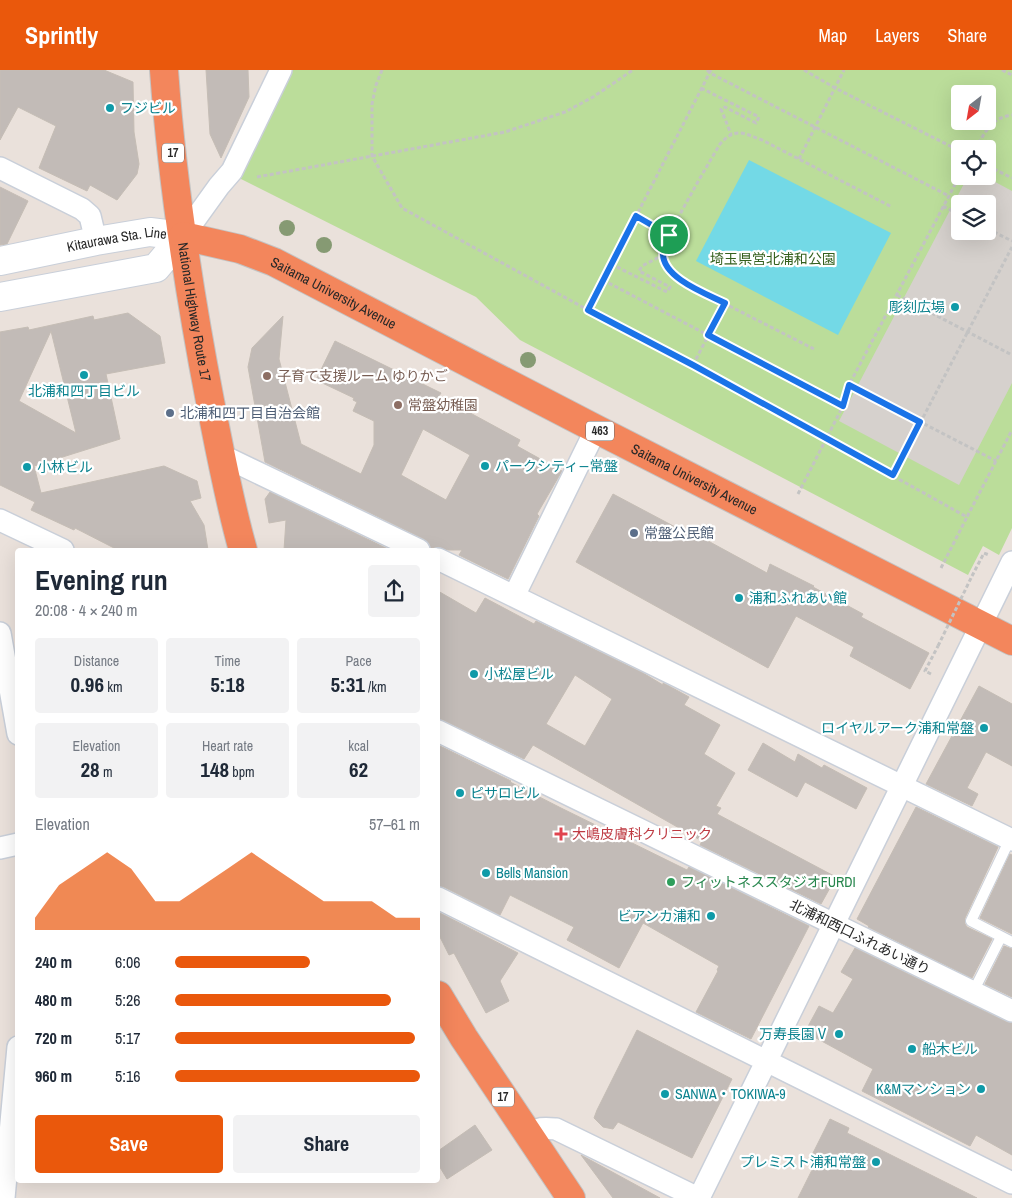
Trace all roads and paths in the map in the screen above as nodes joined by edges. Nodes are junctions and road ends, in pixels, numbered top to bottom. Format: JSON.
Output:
{"nodes":[{"id":1,"x":164,"y":70,"type":"edge"},
{"id":2,"x":281,"y":70,"type":"edge"},
{"id":3,"x":382,"y":70,"type":"edge"},
{"id":4,"x":632,"y":70,"type":"edge"},
{"id":5,"x":804,"y":70,"type":"edge"},
{"id":6,"x":844,"y":70,"type":"edge"},
{"id":7,"x":1002,"y":70,"type":"edge"},
{"id":8,"x":709,"y":71,"type":"edge"},
{"id":9,"x":1012,"y":75,"type":"edge"},
{"id":10,"x":701,"y":88,"type":"junction"},
{"id":11,"x":835,"y":88,"type":"junction"},
{"id":12,"x":1012,"y":115,"type":"edge"},
{"id":13,"x":815,"y":128,"type":"junction"},
{"id":14,"x":731,"y":134,"type":"junction"},
{"id":15,"x":980,"y":140,"type":"edge"},
{"id":16,"x":951,"y":146,"type":"edge"},
{"id":17,"x":372,"y":156,"type":"junction"},
{"id":18,"x":799,"y":159,"type":"junction"},
{"id":19,"x":0,"y":168,"type":"edge"},
{"id":20,"x":996,"y":170,"type":"edge"},
{"id":21,"x":1012,"y":178,"type":"edge"},
{"id":22,"x":250,"y":180,"type":"dead end"},
{"id":23,"x":955,"y":185,"type":"edge"},
{"id":24,"x":949,"y":196,"type":"junction"},
{"id":25,"x":943,"y":206,"type":"junction"},
{"id":26,"x":892,"y":207,"type":"dead end"},
{"id":27,"x":951,"y":210,"type":"edge"},
{"id":28,"x":636,"y":216,"type":"junction"},
{"id":29,"x":996,"y":232,"type":"edge"},
{"id":30,"x":669,"y":235,"type":"junction"},
{"id":31,"x":183,"y":236,"type":"junction"},
{"id":32,"x":96,"y":241,"type":"junction"},
{"id":33,"x":1012,"y":241,"type":"edge"},
{"id":34,"x":1012,"y":247,"type":"edge"},
{"id":35,"x":663,"y":255,"type":"junction"},
{"id":36,"x":0,"y":261,"type":"edge"},
{"id":37,"x":611,"y":264,"type":"junction"},
{"id":38,"x":603,"y":280,"type":"junction"},
{"id":39,"x":897,"y":295,"type":"junction"},
{"id":40,"x":0,"y":297,"type":"edge"},
{"id":41,"x":725,"y":303,"type":"junction"},
{"id":42,"x":588,"y":310,"type":"junction"},
{"id":43,"x":968,"y":332,"type":"junction"},
{"id":44,"x":708,"y":335,"type":"junction"},
{"id":45,"x":814,"y":349,"type":"dead end"},
{"id":46,"x":1012,"y":355,"type":"edge"},
{"id":47,"x":693,"y":365,"type":"junction"},
{"id":48,"x":849,"y":385,"type":"junction"},
{"id":49,"x":843,"y":406,"type":"junction"},
{"id":50,"x":920,"y":422,"type":"junction"},
{"id":51,"x":596,"y":429,"type":"junction"},
{"id":52,"x":1012,"y":430,"type":"edge"},
{"id":53,"x":826,"y":438,"type":"junction"},
{"id":54,"x":221,"y":455,"type":"junction"},
{"id":55,"x":996,"y":461,"type":"junction"},
{"id":56,"x":893,"y":475,"type":"junction"},
{"id":57,"x":798,"y":494,"type":"dead end"},
{"id":58,"x":967,"y":517,"type":"junction"},
{"id":59,"x":0,"y":520,"type":"edge"},
{"id":60,"x":59,"y":548,"type":"edge"},
{"id":61,"x":242,"y":548,"type":"edge"},
{"id":62,"x":415,"y":548,"type":"edge"},
{"id":63,"x":440,"y":560,"type":"edge"},
{"id":64,"x":1012,"y":562,"type":"edge"},
{"id":65,"x":941,"y":568,"type":"dead end"},
{"id":66,"x":972,"y":576,"type":"dead end"},
{"id":67,"x":514,"y":596,"type":"junction"},
{"id":68,"x":982,"y":625,"type":"junction"},
{"id":69,"x":0,"y":633,"type":"edge"},
{"id":70,"x":1012,"y":641,"type":"edge"},
{"id":71,"x":938,"y":646,"type":"dead end"},
{"id":72,"x":15,"y":717,"type":"edge"},
{"id":73,"x":440,"y":732,"type":"edge"},
{"id":74,"x":902,"y":786,"type":"junction"},
{"id":75,"x":1011,"y":840,"type":"edge"},
{"id":76,"x":15,"y":845,"type":"edge"},
{"id":77,"x":0,"y":848,"type":"edge"},
{"id":78,"x":440,"y":899,"type":"edge"},
{"id":79,"x":834,"y":924,"type":"junction"},
{"id":80,"x":1001,"y":937,"type":"junction"},
{"id":81,"x":1012,"y":942,"type":"edge"},
{"id":82,"x":973,"y":992,"type":"junction"},
{"id":83,"x":440,"y":998,"type":"edge"},
{"id":84,"x":1012,"y":1011,"type":"edge"},
{"id":85,"x":767,"y":1061,"type":"junction"},
{"id":86,"x":15,"y":1079,"type":"edge"},
{"id":87,"x":529,"y":1135,"type":"junction"},
{"id":88,"x":1012,"y":1183,"type":"edge"},
{"id":89,"x":4,"y":1198,"type":"edge"},
{"id":90,"x":571,"y":1198,"type":"edge"},
{"id":91,"x":699,"y":1198,"type":"edge"}],
"edges":[{"from":1,"to":31,"type":"highway","name":"National Highway Route 17","number":"17"},
{"from":2,"to":31,"type":"street"},
{"from":3,"to":17,"type":"path"},
{"from":4,"to":17,"type":"path"},
{"from":5,"to":11,"type":"path"},
{"from":6,"to":11,"type":"path"},
{"from":7,"to":9,"type":"path"},
{"from":8,"to":10,"type":"path"},
{"from":8,"to":13,"type":"path"},
{"from":10,"to":14,"type":"path"},
{"from":10,"to":28,"type":"path"},
{"from":11,"to":13,"type":"path"},
{"from":11,"to":16,"type":"path"},
{"from":12,"to":15,"type":"path"},
{"from":13,"to":18,"type":"path"},
{"from":13,"to":24,"type":"path"},
{"from":14,"to":18,"type":"path"},
{"from":14,"to":30,"type":"path"},
{"from":17,"to":22,"type":"path"},
{"from":17,"to":42,"type":"path"},
{"from":18,"to":26,"type":"path"},
{"from":19,"to":32,"type":"street"},
{"from":20,"to":21,"type":"path"},
{"from":23,"to":24,"type":"path"},
{"from":24,"to":25,"type":"path"},
{"from":25,"to":27,"type":"path"},
{"from":25,"to":39,"type":"path"},
{"from":28,"to":30,"type":"path"},
{"from":28,"to":37,"type":"path"},
{"from":29,"to":33,"type":"path"},
{"from":30,"to":35,"type":"path"},
{"from":31,"to":32,"type":"main road","name":"Kitaurawa Sta. Line"},
{"from":31,"to":40,"type":"main road","name":"Kitaurawa Sta. Line"},
{"from":31,"to":51,"type":"highway","name":"Saitama University Avenue","number":"463"},
{"from":31,"to":54,"type":"highway","name":"National Highway Route 17","number":"17"},
{"from":32,"to":36,"type":"main road","name":"Kitaurawa Sta. Line"},
{"from":34,"to":43,"type":"path"},
{"from":35,"to":37,"type":"path"},
{"from":35,"to":41,"type":"path"},
{"from":37,"to":38,"type":"path"},
{"from":38,"to":42,"type":"path"},
{"from":38,"to":44,"type":"path"},
{"from":39,"to":43,"type":"path"},
{"from":39,"to":48,"type":"path"},
{"from":41,"to":44,"type":"path"},
{"from":41,"to":45,"type":"path"},
{"from":42,"to":47,"type":"path"},
{"from":43,"to":46,"type":"path"},
{"from":43,"to":50,"type":"path"},
{"from":44,"to":47,"type":"path"},
{"from":44,"to":49,"type":"path"},
{"from":47,"to":53,"type":"path"},
{"from":48,"to":49,"type":"path"},
{"from":48,"to":50,"type":"path"},
{"from":49,"to":53,"type":"path"},
{"from":50,"to":55,"type":"path"},
{"from":50,"to":56,"type":"path"},
{"from":51,"to":67,"type":"street"},
{"from":51,"to":68,"type":"highway","name":"Saitama University Avenue","number":"463"},
{"from":52,"to":55,"type":"path"},
{"from":53,"to":56,"type":"path"},
{"from":53,"to":57,"type":"path"},
{"from":54,"to":61,"type":"highway","name":"National Highway Route 17","number":"17"},
{"from":54,"to":62,"type":"street"},
{"from":55,"to":58,"type":"path"},
{"from":56,"to":58,"type":"path"},
{"from":58,"to":65,"type":"path"},
{"from":59,"to":60,"type":"street"},
{"from":63,"to":67,"type":"street"},
{"from":64,"to":68,"type":"street"},
{"from":66,"to":71,"type":"path","bridge":true},
{"from":67,"to":74,"type":"street"},
{"from":68,"to":70,"type":"highway","name":"Saitama University Avenue","number":"463"},
{"from":68,"to":74,"type":"street"},
{"from":69,"to":72,"type":"street"},
{"from":73,"to":79,"type":"street","name":"北浦和西口ふれあい通り"},
{"from":74,"to":75,"type":"street"},
{"from":74,"to":79,"type":"street"},
{"from":75,"to":80,"type":"lane"},
{"from":76,"to":77,"type":"street"},
{"from":78,"to":85,"type":"street"},
{"from":79,"to":82,"type":"street","name":"北浦和西口ふれあい通り"},
{"from":79,"to":85,"type":"street"},
{"from":80,"to":81,"type":"lane"},
{"from":80,"to":82,"type":"lane"},
{"from":82,"to":84,"type":"street","name":"北浦和西口ふれあい通り"},
{"from":83,"to":87,"type":"highway","number":"17"},
{"from":85,"to":88,"type":"street"},
{"from":85,"to":91,"type":"street"},
{"from":86,"to":89,"type":"street"},
{"from":87,"to":90,"type":"highway","number":"17"},
{"from":87,"to":91,"type":"street"}]}
